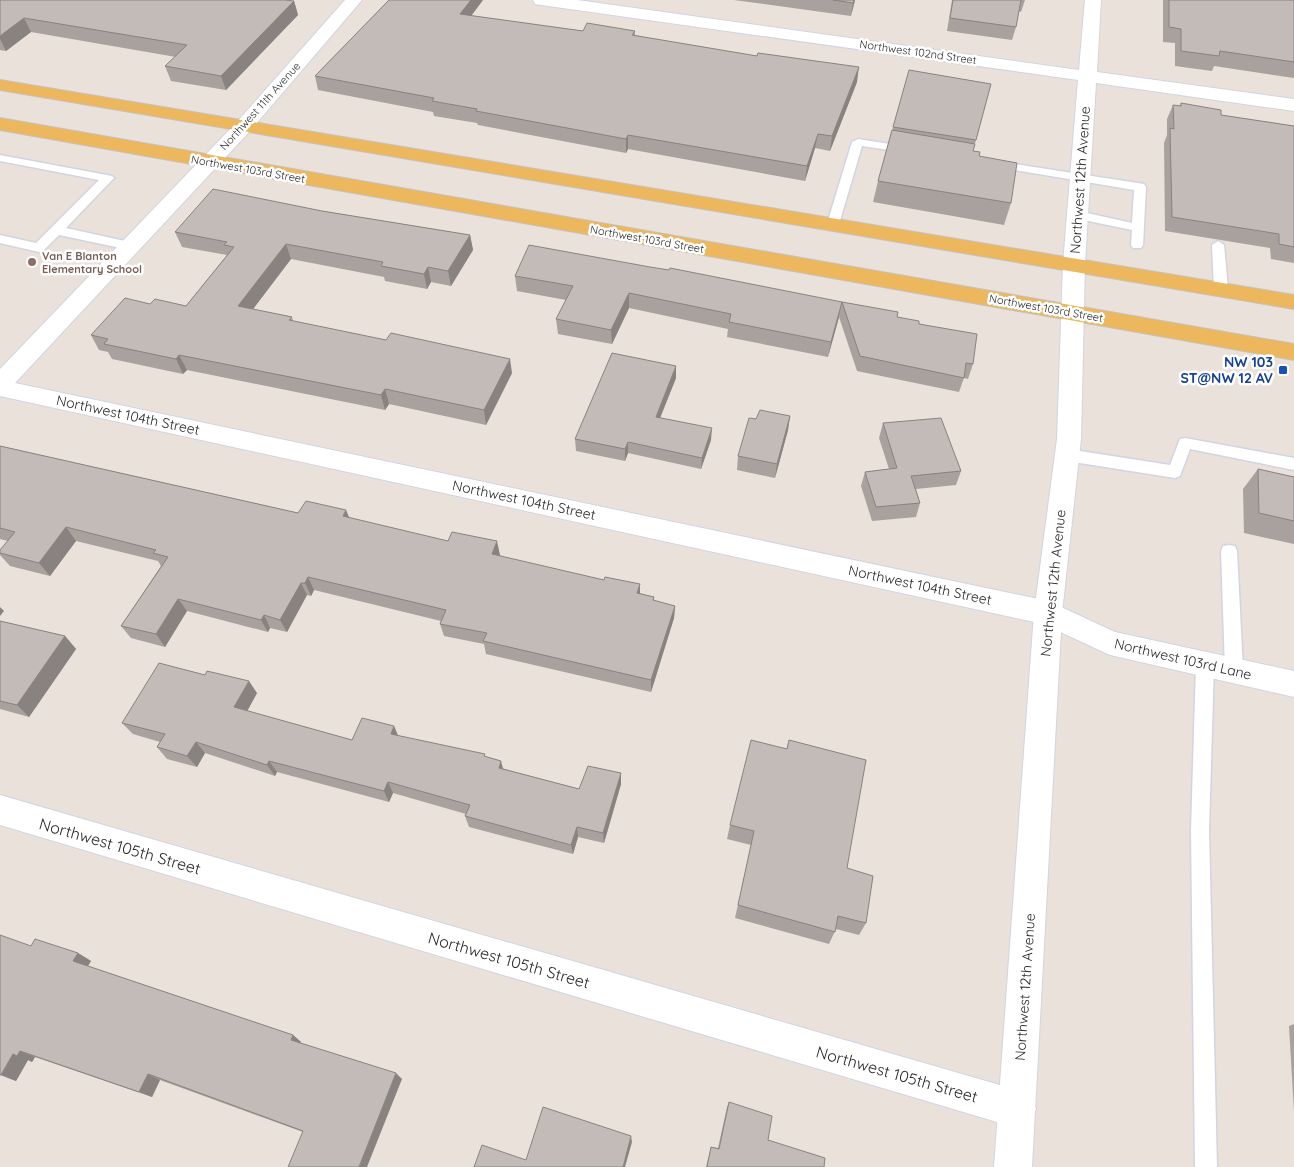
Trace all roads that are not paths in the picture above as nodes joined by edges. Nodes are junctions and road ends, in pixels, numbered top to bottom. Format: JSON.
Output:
{"nodes":[{"id":1,"x":354,"y":0,"type":"edge"},
{"id":2,"x":541,"y":0,"type":"edge"},
{"id":3,"x":1093,"y":0,"type":"edge"},
{"id":4,"x":1087,"y":75,"type":"junction"},
{"id":5,"x":0,"y":85,"type":"edge"},
{"id":6,"x":1294,"y":105,"type":"edge"},
{"id":7,"x":0,"y":124,"type":"edge"},
{"id":8,"x":243,"y":127,"type":"junction"},
{"id":9,"x":925,"y":153,"type":"edge"},
{"id":10,"x":0,"y":158,"type":"edge"},
{"id":11,"x":210,"y":162,"type":"junction"},
{"id":12,"x":983,"y":162,"type":"edge"},
{"id":13,"x":1080,"y":177,"type":"junction"},
{"id":14,"x":1078,"y":216,"type":"junction"},
{"id":15,"x":833,"y":224,"type":"junction"},
{"id":16,"x":1138,"y":228,"type":"junction"},
{"id":17,"x":56,"y":230,"type":"junction"},
{"id":18,"x":0,"y":240,"type":"edge"},
{"id":19,"x":1138,"y":245,"type":"dead end"},
{"id":20,"x":1218,"y":245,"type":"dead end"},
{"id":21,"x":130,"y":246,"type":"junction"},
{"id":22,"x":1074,"y":264,"type":"junction"},
{"id":23,"x":1222,"y":289,"type":"junction"},
{"id":24,"x":1294,"y":302,"type":"edge"},
{"id":25,"x":1073,"y":313,"type":"junction"},
{"id":26,"x":1294,"y":352,"type":"edge"},
{"id":27,"x":0,"y":386,"type":"edge"},
{"id":28,"x":1067,"y":455,"type":"junction"},
{"id":29,"x":1294,"y":464,"type":"edge"},
{"id":30,"x":1229,"y":551,"type":"dead end"},
{"id":31,"x":1048,"y":613,"type":"junction"},
{"id":32,"x":1205,"y":664,"type":"junction"},
{"id":33,"x":1234,"y":670,"type":"junction"},
{"id":34,"x":1294,"y":684,"type":"edge"},
{"id":35,"x":0,"y":810,"type":"edge"},
{"id":36,"x":1017,"y":1109,"type":"junction"},
{"id":37,"x":1013,"y":1167,"type":"edge"},
{"id":38,"x":1206,"y":1167,"type":"edge"}],
"edges":[{"from":1,"to":8,"type":"street","name":"Northwest 11th Avenue"},
{"from":2,"to":4,"type":"street","name":"Northwest 102nd Street"},
{"from":3,"to":4,"type":"street","name":"Northwest 12th Avenue"},
{"from":4,"to":6,"type":"street","name":"Northwest 102nd Street"},
{"from":4,"to":13,"type":"street","name":"Northwest 12th Avenue"},
{"from":5,"to":8,"type":"main road"},
{"from":7,"to":11,"type":"main road","name":"Northwest 103rd Street"},
{"from":8,"to":11,"type":"street","name":"Northwest 11th Avenue"},
{"from":8,"to":15,"type":"main road"},
{"from":9,"to":15,"type":"lane"},
{"from":10,"to":17,"type":"lane"},
{"from":11,"to":21,"type":"street","name":"Northwest 11th Avenue"},
{"from":11,"to":25,"type":"main road","name":"Northwest 103rd Street"},
{"from":12,"to":13,"type":"lane"},
{"from":13,"to":14,"type":"street","name":"Northwest 12th Avenue"},
{"from":13,"to":16,"type":"lane"},
{"from":14,"to":16,"type":"lane"},
{"from":14,"to":22,"type":"street","name":"Northwest 12th Avenue"},
{"from":15,"to":22,"type":"main road"},
{"from":16,"to":19,"type":"lane"},
{"from":17,"to":18,"type":"lane"},
{"from":17,"to":21,"type":"lane"},
{"from":20,"to":23,"type":"lane"},
{"from":21,"to":27,"type":"street","name":"Northwest 11th Avenue"},
{"from":22,"to":23,"type":"main road"},
{"from":22,"to":25,"type":"street","name":"Northwest 12th Avenue"},
{"from":23,"to":24,"type":"main road"},
{"from":25,"to":26,"type":"main road","name":"Northwest 103rd Street"},
{"from":25,"to":28,"type":"street","name":"Northwest 12th Avenue"},
{"from":27,"to":31,"type":"street","name":"Northwest 104th Street"},
{"from":28,"to":29,"type":"lane"},
{"from":28,"to":31,"type":"street","name":"Northwest 12th Avenue"},
{"from":30,"to":33,"type":"lane"},
{"from":31,"to":32,"type":"street","name":"Northwest 103rd Lane"},
{"from":31,"to":36,"type":"street","name":"Northwest 12th Avenue"},
{"from":32,"to":33,"type":"street","name":"Northwest 103rd Lane"},
{"from":32,"to":38,"type":"lane"},
{"from":33,"to":34,"type":"street","name":"Northwest 103rd Lane"},
{"from":35,"to":36,"type":"street","name":"Northwest 105th Street"},
{"from":36,"to":37,"type":"street","name":"Northwest 12th Avenue"}]}
